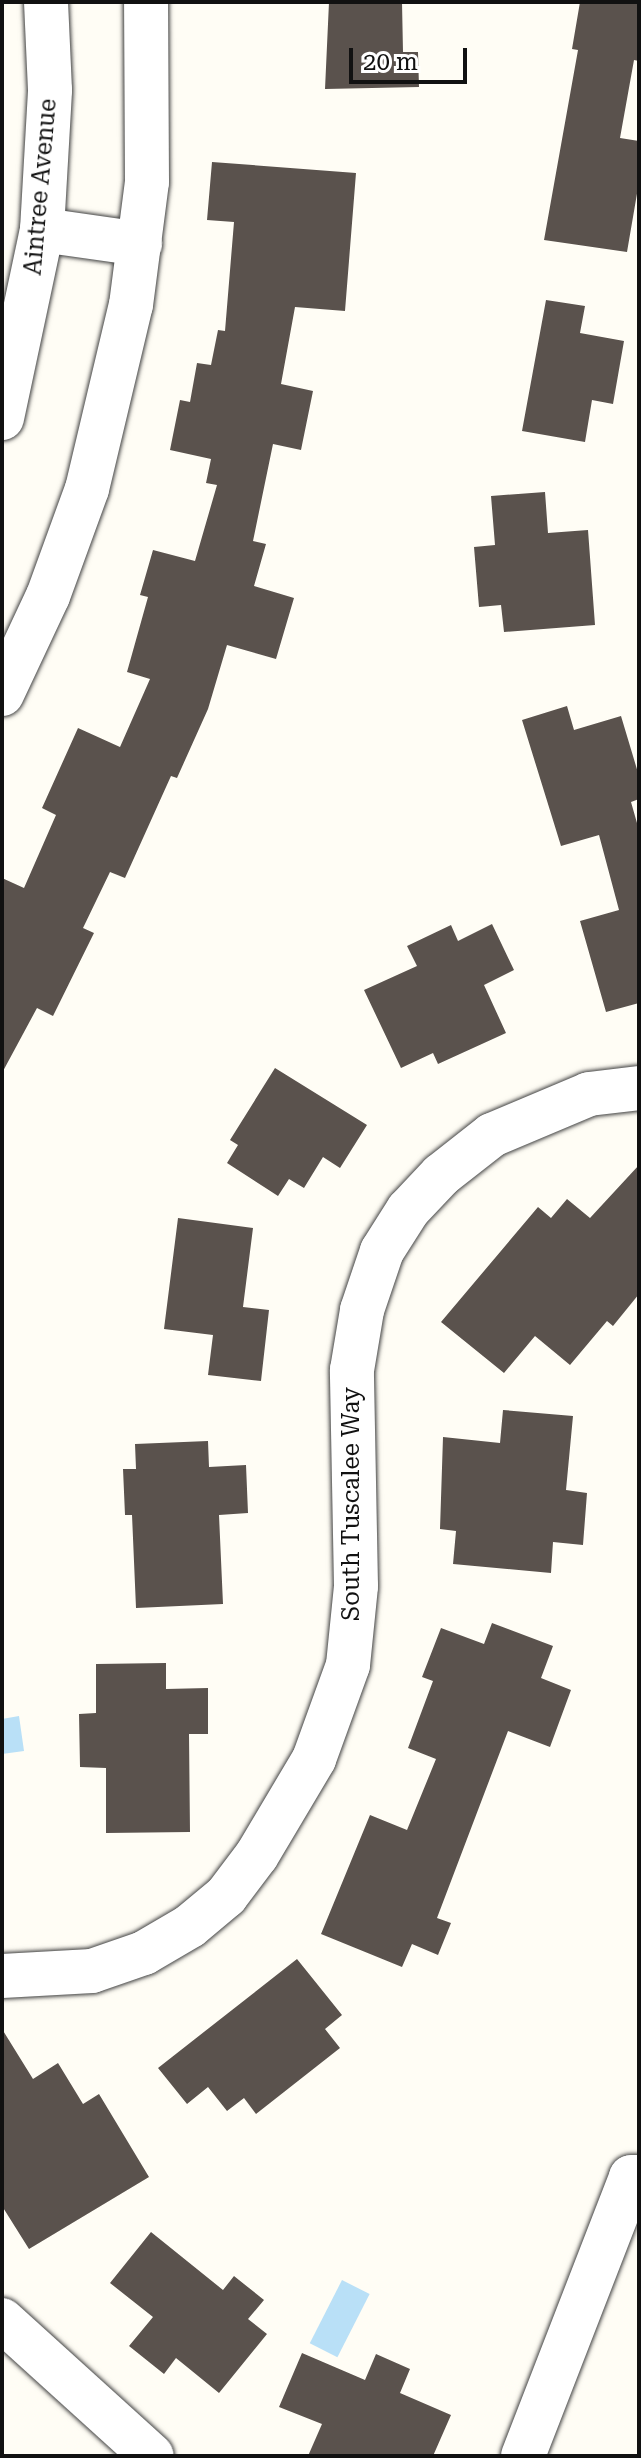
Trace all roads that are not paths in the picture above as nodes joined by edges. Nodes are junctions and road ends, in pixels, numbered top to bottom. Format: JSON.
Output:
{"nodes":[{"id":1,"x":46,"y":2,"type":"edge"},
{"id":2,"x":146,"y":2,"type":"edge"},
{"id":3,"x":42,"y":230,"type":"junction"},
{"id":4,"x":140,"y":244,"type":"junction"},
{"id":5,"x":2,"y":418,"type":"edge"},
{"id":6,"x":2,"y":694,"type":"edge"},
{"id":7,"x":639,"y":1088,"type":"edge"},
{"id":8,"x":2,"y":1976,"type":"edge"},
{"id":9,"x":639,"y":2177,"type":"edge"},
{"id":10,"x":2,"y":2320,"type":"edge"},
{"id":11,"x":152,"y":2456,"type":"edge"},
{"id":12,"x":523,"y":2456,"type":"edge"}],
"edges":[{"from":1,"to":3,"type":"street","name":"Aintree Avenue"},
{"from":2,"to":4,"type":"street"},
{"from":3,"to":4,"type":"street"},
{"from":3,"to":5,"type":"street","name":"Aintree Avenue"},
{"from":4,"to":6,"type":"street"},
{"from":7,"to":8,"type":"street","name":"South Tuscalee Way"},
{"from":9,"to":12,"type":"street"},
{"from":10,"to":11,"type":"street"}]}
